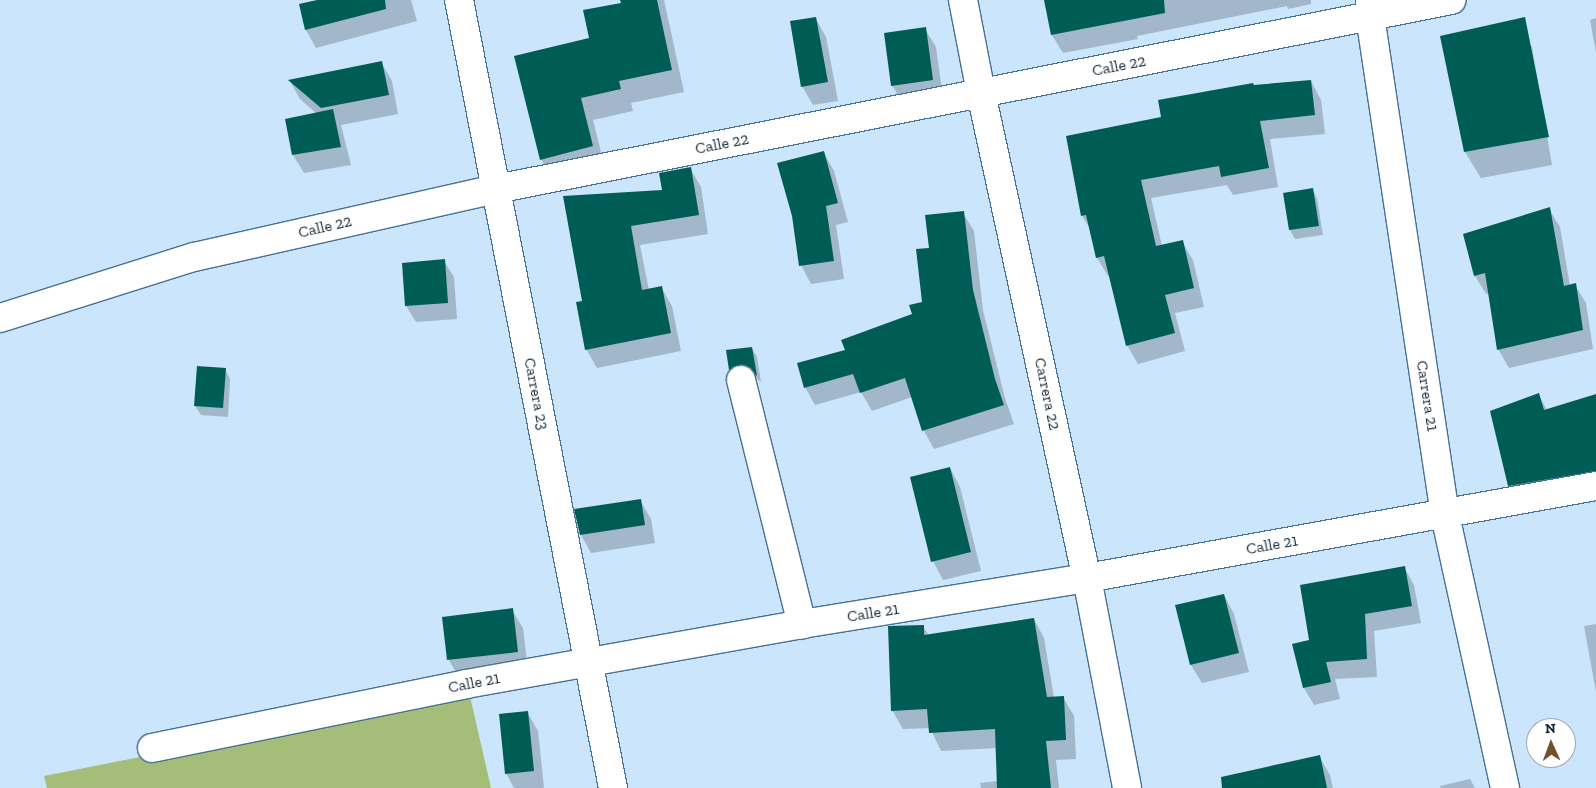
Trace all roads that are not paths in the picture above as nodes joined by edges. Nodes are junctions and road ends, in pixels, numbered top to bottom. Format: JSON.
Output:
{"nodes":[{"id":1,"x":459,"y":0,"type":"edge"},
{"id":2,"x":963,"y":0,"type":"edge"},
{"id":3,"x":1451,"y":0,"type":"edge"},
{"id":4,"x":1370,"y":8,"type":"edge"},
{"id":5,"x":981,"y":93,"type":"junction"},
{"id":6,"x":496,"y":189,"type":"junction"},
{"id":7,"x":0,"y":318,"type":"edge"},
{"id":8,"x":741,"y":380,"type":"dead end"},
{"id":9,"x":1596,"y":486,"type":"edge"},
{"id":10,"x":1445,"y":515,"type":"junction"},
{"id":11,"x":1087,"y":578,"type":"junction"},
{"id":12,"x":802,"y":624,"type":"junction"},
{"id":13,"x":588,"y":662,"type":"junction"},
{"id":14,"x":152,"y":748,"type":"dead end"},
{"id":15,"x":613,"y":788,"type":"edge"},
{"id":16,"x":1127,"y":788,"type":"edge"},
{"id":17,"x":1505,"y":788,"type":"edge"}],
"edges":[{"from":1,"to":6,"type":"street","name":"Carrera 23"},
{"from":2,"to":5,"type":"street","name":"Carrera 22"},
{"from":3,"to":4,"type":"street","name":"Calle 22"},
{"from":4,"to":5,"type":"street","name":"Calle 22"},
{"from":4,"to":10,"type":"street","name":"Carrera 21"},
{"from":5,"to":6,"type":"street","name":"Calle 22"},
{"from":5,"to":11,"type":"street","name":"Carrera 22"},
{"from":6,"to":7,"type":"street","name":"Calle 22"},
{"from":6,"to":13,"type":"street","name":"Carrera 23"},
{"from":8,"to":12,"type":"street"},
{"from":9,"to":10,"type":"street","name":"Calle 21"},
{"from":10,"to":11,"type":"street","name":"Calle 21"},
{"from":10,"to":17,"type":"street","name":"Carrera 21"},
{"from":11,"to":12,"type":"street","name":"Calle 21"},
{"from":11,"to":16,"type":"street","name":"Carrera 22"},
{"from":12,"to":13,"type":"street","name":"Calle 21"},
{"from":13,"to":14,"type":"street","name":"Calle 21"},
{"from":13,"to":15,"type":"street","name":"Carrera 23"}]}
